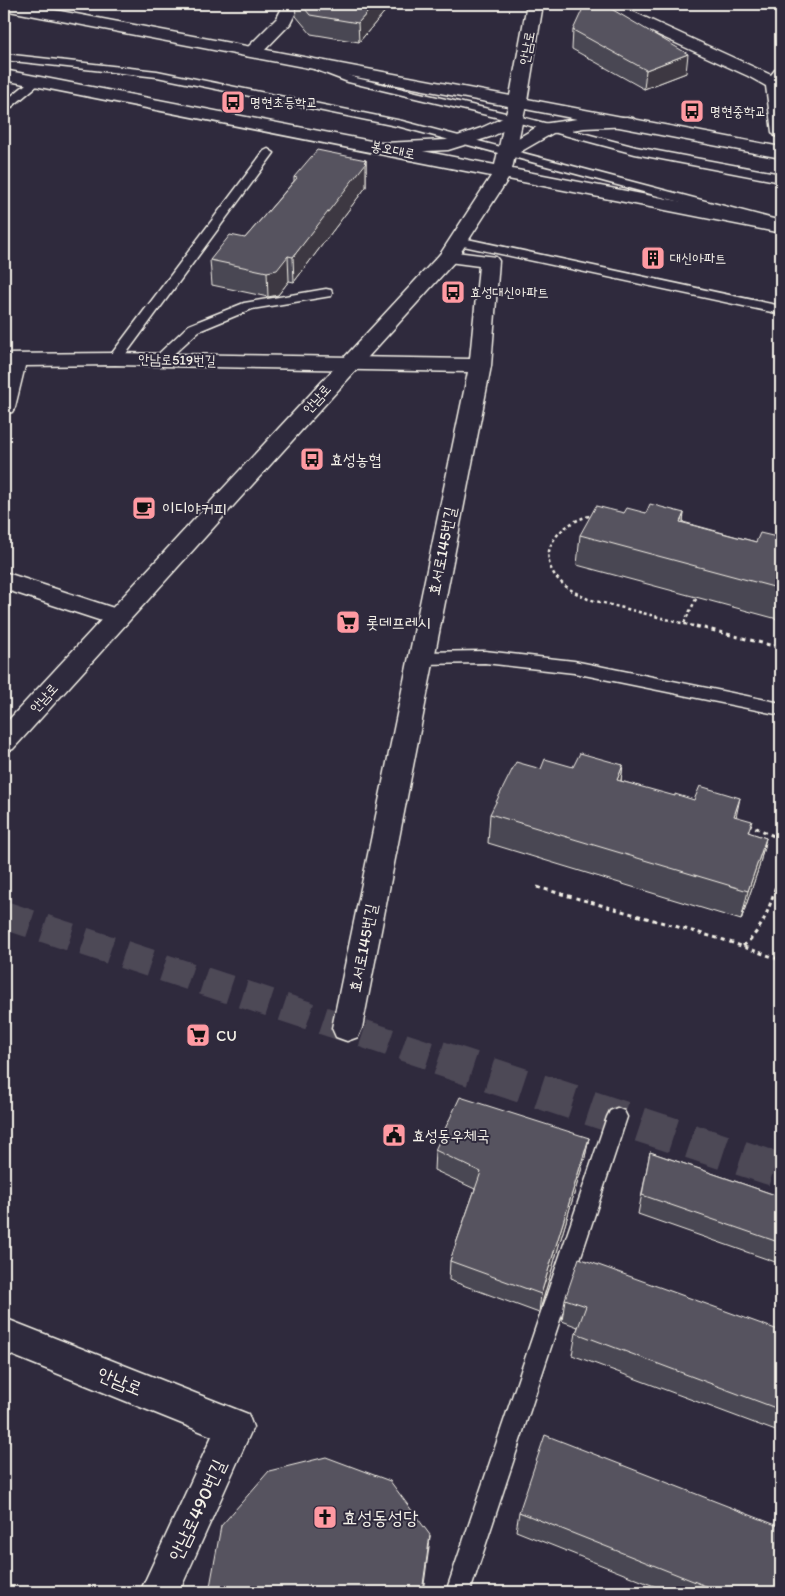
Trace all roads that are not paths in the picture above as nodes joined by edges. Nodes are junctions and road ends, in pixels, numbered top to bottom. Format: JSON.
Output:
{"nodes":[{"id":1,"x":292,"y":4,"type":"edge"},
{"id":2,"x":535,"y":4,"type":"edge"},
{"id":3,"x":603,"y":4,"type":"edge"},
{"id":4,"x":4,"y":5,"type":"edge"},
{"id":5,"x":253,"y":52,"type":"junction"},
{"id":6,"x":4,"y":57,"type":"edge"},
{"id":7,"x":4,"y":75,"type":"edge"},
{"id":8,"x":778,"y":79,"type":"edge"},
{"id":9,"x":35,"y":82,"type":"junction"},
{"id":10,"x":4,"y":108,"type":"edge"},
{"id":11,"x":516,"y":110,"type":"junction"},
{"id":12,"x":627,"y":122,"type":"junction"},
{"id":13,"x":548,"y":128,"type":"junction"},
{"id":14,"x":781,"y":132,"type":"edge"},
{"id":15,"x":462,"y":140,"type":"junction"},
{"id":16,"x":384,"y":148,"type":"junction"},
{"id":17,"x":507,"y":152,"type":"junction"},
{"id":18,"x":781,"y":152,"type":"edge"},
{"id":19,"x":268,"y":153,"type":"dead end"},
{"id":20,"x":502,"y":174,"type":"junction"},
{"id":21,"x":781,"y":178,"type":"edge"},
{"id":22,"x":781,"y":226,"type":"edge"},
{"id":23,"x":453,"y":249,"type":"junction"},
{"id":24,"x":326,"y":293,"type":"dead end"},
{"id":25,"x":781,"y":310,"type":"edge"},
{"id":26,"x":115,"y":359,"type":"junction"},
{"id":27,"x":160,"y":359,"type":"junction"},
{"id":28,"x":10,"y":360,"type":"edge"},
{"id":29,"x":351,"y":362,"type":"junction"},
{"id":30,"x":480,"y":366,"type":"junction"},
{"id":31,"x":4,"y":407,"type":"edge"},
{"id":32,"x":4,"y":580,"type":"edge"},
{"id":33,"x":117,"y":618,"type":"junction"},
{"id":34,"x":421,"y":658,"type":"junction"},
{"id":35,"x":781,"y":709,"type":"edge"},
{"id":36,"x":4,"y":742,"type":"edge"},
{"id":37,"x":347,"y":1028,"type":"dead end"},
{"id":38,"x":617,"y":1117,"type":"dead end"},
{"id":39,"x":4,"y":1335,"type":"edge"},
{"id":40,"x":235,"y":1427,"type":"joint"},
{"id":41,"x":159,"y":1592,"type":"edge"},
{"id":42,"x":458,"y":1592,"type":"edge"}],
"edges":[{"from":1,"to":5,"type":"street"},
{"from":2,"to":11,"type":"street","name":"안남로"},
{"from":3,"to":8,"type":"street"},
{"from":4,"to":5,"type":"street"},
{"from":5,"to":11,"type":"street"},
{"from":6,"to":15,"type":"lane"},
{"from":7,"to":9,"type":"street","name":"봉오대로"},
{"from":8,"to":14,"type":"street"},
{"from":9,"to":10,"type":"lane"},
{"from":9,"to":16,"type":"street","name":"봉오대로"},
{"from":11,"to":12,"type":"street"},
{"from":11,"to":13,"type":"lane"},
{"from":11,"to":15,"type":"street"},
{"from":11,"to":17,"type":"street","name":"안남로"},
{"from":12,"to":13,"type":"street"},
{"from":12,"to":18,"type":"street"},
{"from":13,"to":17,"type":"street"},
{"from":13,"to":21,"type":"lane"},
{"from":15,"to":16,"type":"street"},
{"from":15,"to":17,"type":"lane"},
{"from":16,"to":20,"type":"street","name":"봉오대로"},
{"from":17,"to":20,"type":"street","name":"안남로"},
{"from":17,"to":22,"type":"lane"},
{"from":19,"to":26,"type":"lane"},
{"from":20,"to":22,"type":"street","name":"봉오대로"},
{"from":20,"to":23,"type":"street","name":"안남로"},
{"from":23,"to":25,"type":"lane"},
{"from":23,"to":29,"type":"street","name":"안남로"},
{"from":23,"to":30,"type":"street","name":"효서로145번길"},
{"from":24,"to":27,"type":"lane"},
{"from":26,"to":27,"type":"street","name":"안남로519번길"},
{"from":26,"to":28,"type":"street","name":"안남로519번길"},
{"from":27,"to":29,"type":"street","name":"안남로519번길"},
{"from":28,"to":31,"type":"street"},
{"from":29,"to":30,"type":"street","name":"안남로519번길"},
{"from":29,"to":33,"type":"street","name":"안남로"},
{"from":30,"to":34,"type":"street","name":"효서로145번길"},
{"from":32,"to":33,"type":"street"},
{"from":33,"to":36,"type":"street","name":"안남로"},
{"from":34,"to":35,"type":"lane"},
{"from":34,"to":37,"type":"street","name":"효서로145번길"},
{"from":38,"to":42,"type":"lane"},
{"from":39,"to":40,"type":"street","name":"안남로"},
{"from":40,"to":41,"type":"street","name":"안남로490번길"}]}
